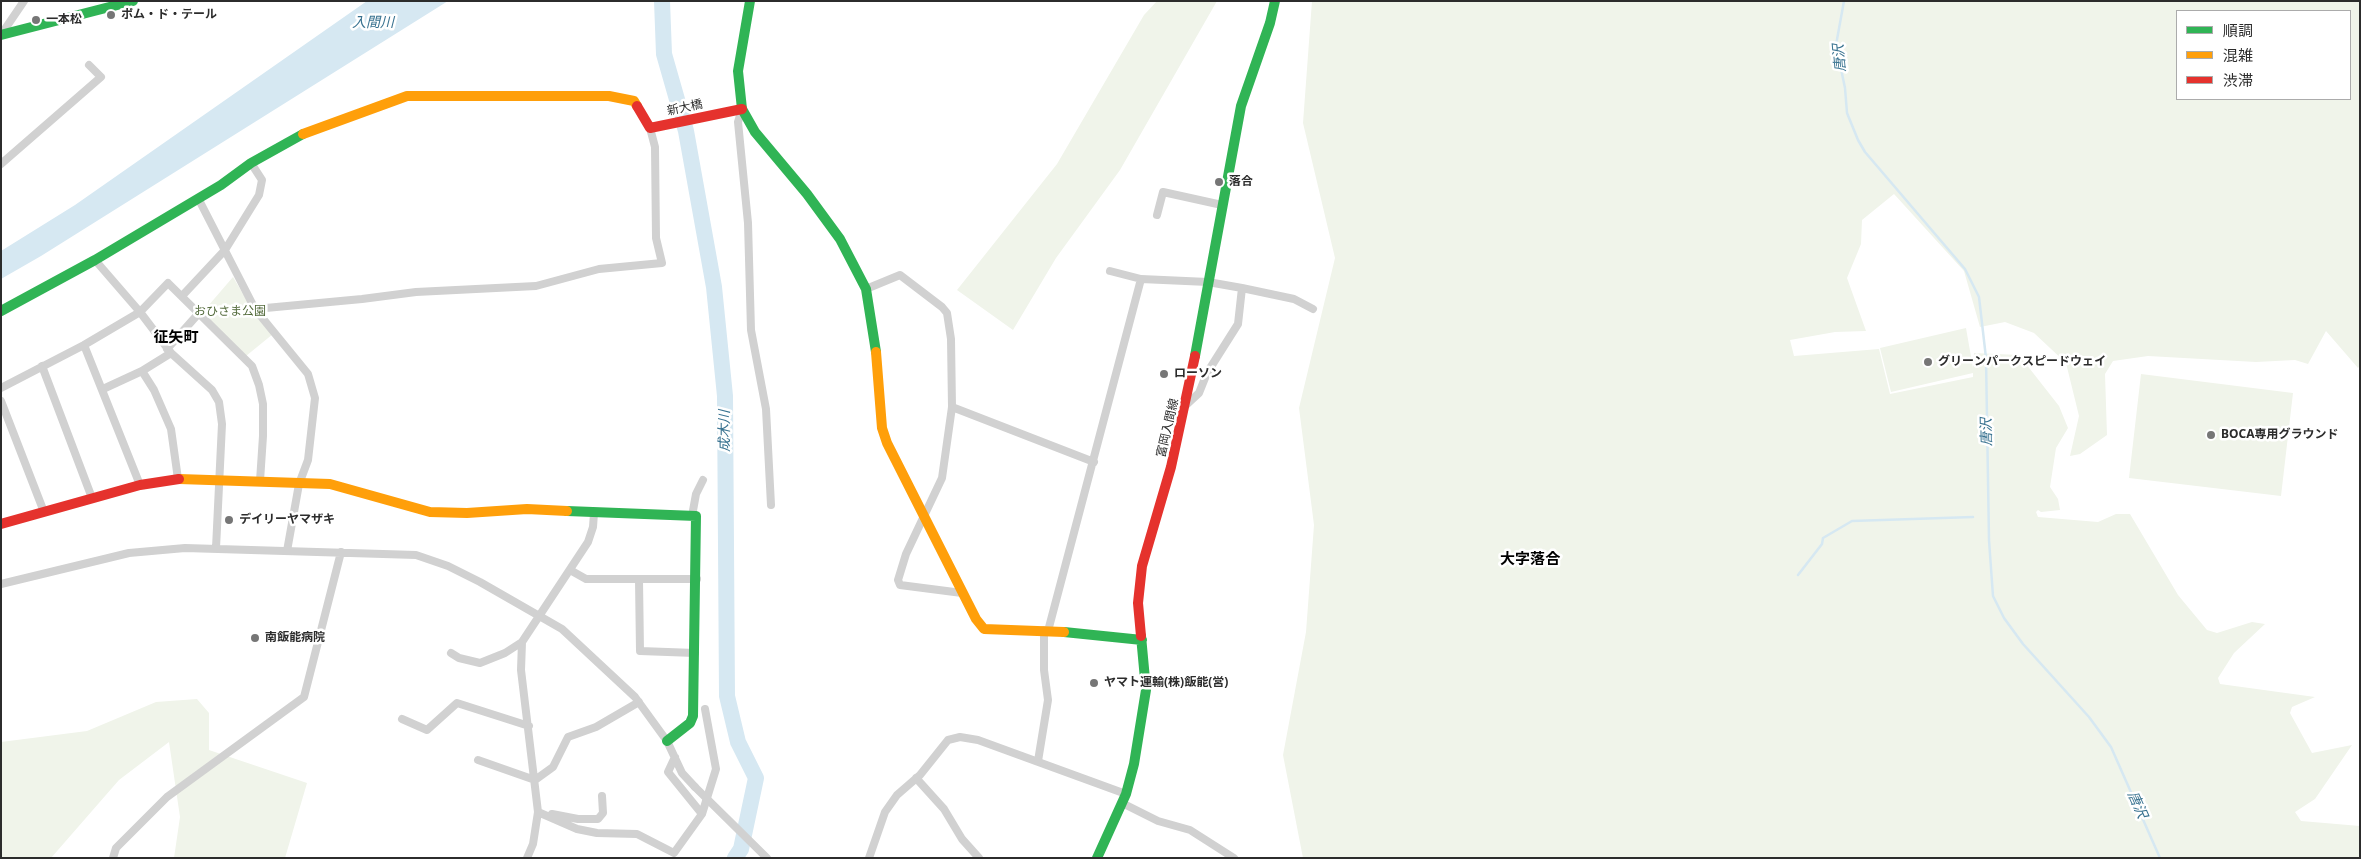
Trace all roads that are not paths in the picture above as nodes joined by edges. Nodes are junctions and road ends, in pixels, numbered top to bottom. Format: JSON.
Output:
{"nodes":[{"id":1,"x":24,"y":1,"type":"edge"},
{"id":2,"x":133,"y":1,"type":"edge"},
{"id":3,"x":750,"y":1,"type":"edge"},
{"id":4,"x":1275,"y":1,"type":"edge"},
{"id":5,"x":3,"y":34,"type":"edge"},
{"id":6,"x":89,"y":65,"type":"dead end"},
{"id":7,"x":742,"y":108,"type":"junction"},
{"id":8,"x":650,"y":128,"type":"junction"},
{"id":9,"x":251,"y":163,"type":"junction"},
{"id":10,"x":1,"y":164,"type":"edge"},
{"id":11,"x":198,"y":198,"type":"junction"},
{"id":12,"x":1222,"y":206,"type":"junction"},
{"id":13,"x":1157,"y":215,"type":"dead end"},
{"id":14,"x":225,"y":250,"type":"junction"},
{"id":15,"x":95,"y":260,"type":"junction"},
{"id":16,"x":1110,"y":271,"type":"dead end"},
{"id":17,"x":1141,"y":279,"type":"junction"},
{"id":18,"x":1208,"y":282,"type":"junction"},
{"id":19,"x":1242,"y":288,"type":"junction"},
{"id":20,"x":866,"y":289,"type":"junction"},
{"id":21,"x":182,"y":296,"type":"junction"},
{"id":22,"x":254,"y":309,"type":"junction"},
{"id":23,"x":1314,"y":309,"type":"dead end"},
{"id":24,"x":1,"y":311,"type":"edge"},
{"id":25,"x":140,"y":312,"type":"junction"},
{"id":26,"x":199,"y":313,"type":"junction"},
{"id":27,"x":84,"y":345,"type":"junction"},
{"id":28,"x":169,"y":351,"type":"junction"},
{"id":29,"x":42,"y":366,"type":"junction"},
{"id":30,"x":142,"y":372,"type":"junction"},
{"id":31,"x":1,"y":388,"type":"edge"},
{"id":32,"x":103,"y":389,"type":"junction"},
{"id":33,"x":1,"y":401,"type":"edge"},
{"id":34,"x":1186,"y":405,"type":"junction"},
{"id":35,"x":952,"y":407,"type":"junction"},
{"id":36,"x":1094,"y":462,"type":"junction"},
{"id":37,"x":178,"y":478,"type":"junction"},
{"id":38,"x":219,"y":479,"type":"junction"},
{"id":39,"x":703,"y":480,"type":"dead end"},
{"id":40,"x":260,"y":481,"type":"junction"},
{"id":41,"x":299,"y":484,"type":"junction"},
{"id":42,"x":140,"y":485,"type":"junction"},
{"id":43,"x":92,"y":498,"type":"junction"},
{"id":44,"x":771,"y":505,"type":"dead end"},
{"id":45,"x":44,"y":512,"type":"junction"},
{"id":46,"x":594,"y":513,"type":"junction"},
{"id":47,"x":692,"y":516,"type":"junction"},
{"id":48,"x":924,"y":518,"type":"junction"},
{"id":49,"x":1,"y":524,"type":"edge"},
{"id":50,"x":216,"y":548,"type":"junction"},
{"id":51,"x":287,"y":551,"type":"junction"},
{"id":52,"x":340,"y":552,"type":"junction"},
{"id":53,"x":570,"y":570,"type":"junction"},
{"id":54,"x":697,"y":579,"type":"junction"},
{"id":55,"x":639,"y":580,"type":"junction"},
{"id":56,"x":1,"y":584,"type":"edge"},
{"id":57,"x":962,"y":593,"type":"junction"},
{"id":58,"x":539,"y":617,"type":"junction"},
{"id":59,"x":1046,"y":631,"type":"junction"},
{"id":60,"x":1142,"y":640,"type":"junction"},
{"id":61,"x":522,"y":642,"type":"junction"},
{"id":62,"x":451,"y":653,"type":"dead end"},
{"id":63,"x":695,"y":653,"type":"junction"},
{"id":64,"x":639,"y":702,"type":"junction"},
{"id":65,"x":705,"y":709,"type":"dead end"},
{"id":66,"x":402,"y":719,"type":"dead end"},
{"id":67,"x":529,"y":726,"type":"junction"},
{"id":68,"x":667,"y":741,"type":"junction"},
{"id":69,"x":675,"y":757,"type":"junction"},
{"id":70,"x":478,"y":760,"type":"dead end"},
{"id":71,"x":1038,"y":761,"type":"junction"},
{"id":72,"x":916,"y":778,"type":"junction"},
{"id":73,"x":535,"y":780,"type":"junction"},
{"id":74,"x":602,"y":796,"type":"dead end"},
{"id":75,"x":1124,"y":798,"type":"junction"},
{"id":76,"x":538,"y":812,"type":"junction"},
{"id":77,"x":702,"y":814,"type":"junction"},
{"id":78,"x":114,"y":858,"type":"edge"},
{"id":79,"x":527,"y":858,"type":"edge"},
{"id":80,"x":767,"y":858,"type":"edge"},
{"id":81,"x":869,"y":858,"type":"edge"},
{"id":82,"x":978,"y":858,"type":"edge"},
{"id":83,"x":1097,"y":858,"type":"edge"},
{"id":84,"x":1234,"y":858,"type":"edge"}],
"edges":[{"from":1,"to":5,"type":"street"},
{"from":2,"to":5,"type":"street"},
{"from":3,"to":7,"type":"street"},
{"from":4,"to":12,"type":"street","name":"富岡入間線"},
{"from":6,"to":10,"type":"street"},
{"from":7,"to":8,"type":"street","name":"新大橋"},
{"from":7,"to":20,"type":"street"},
{"from":7,"to":44,"type":"street"},
{"from":8,"to":9,"type":"street"},
{"from":8,"to":22,"type":"street"},
{"from":9,"to":11,"type":"street"},
{"from":9,"to":14,"type":"street"},
{"from":11,"to":14,"type":"street"},
{"from":11,"to":15,"type":"street"},
{"from":12,"to":13,"type":"street"},
{"from":12,"to":18,"type":"street","name":"富岡入間線"},
{"from":14,"to":21,"type":"street"},
{"from":14,"to":22,"type":"street"},
{"from":15,"to":24,"type":"street"},
{"from":15,"to":25,"type":"street"},
{"from":16,"to":17,"type":"street"},
{"from":17,"to":18,"type":"street"},
{"from":17,"to":36,"type":"street"},
{"from":18,"to":19,"type":"street"},
{"from":18,"to":34,"type":"street","name":"富岡入間線"},
{"from":19,"to":23,"type":"street"},
{"from":19,"to":34,"type":"street"},
{"from":20,"to":35,"type":"street"},
{"from":20,"to":48,"type":"street"},
{"from":21,"to":25,"type":"street"},
{"from":21,"to":26,"type":"street"},
{"from":22,"to":41,"type":"street"},
{"from":25,"to":27,"type":"street"},
{"from":25,"to":28,"type":"street"},
{"from":26,"to":28,"type":"street"},
{"from":26,"to":40,"type":"street"},
{"from":27,"to":29,"type":"street"},
{"from":27,"to":32,"type":"street"},
{"from":28,"to":30,"type":"street"},
{"from":28,"to":38,"type":"street"},
{"from":29,"to":31,"type":"street"},
{"from":29,"to":43,"type":"street"},
{"from":30,"to":32,"type":"street"},
{"from":30,"to":37,"type":"street"},
{"from":32,"to":42,"type":"street"},
{"from":33,"to":45,"type":"street"},
{"from":34,"to":60,"type":"street","name":"富岡入間線"},
{"from":35,"to":36,"type":"street"},
{"from":35,"to":48,"type":"street"},
{"from":36,"to":59,"type":"street"},
{"from":37,"to":38,"type":"street"},
{"from":37,"to":42,"type":"street"},
{"from":38,"to":40,"type":"street"},
{"from":38,"to":50,"type":"street"},
{"from":39,"to":47,"type":"street"},
{"from":40,"to":41,"type":"street"},
{"from":41,"to":46,"type":"street"},
{"from":41,"to":51,"type":"street"},
{"from":42,"to":43,"type":"street"},
{"from":43,"to":45,"type":"street"},
{"from":45,"to":49,"type":"street"},
{"from":46,"to":47,"type":"street"},
{"from":46,"to":53,"type":"street"},
{"from":47,"to":54,"type":"street"},
{"from":48,"to":57,"type":"street"},
{"from":48,"to":57,"type":"street"},
{"from":50,"to":51,"type":"street"},
{"from":50,"to":56,"type":"street"},
{"from":51,"to":52,"type":"street"},
{"from":52,"to":58,"type":"street"},
{"from":52,"to":78,"type":"street"},
{"from":53,"to":55,"type":"street"},
{"from":53,"to":58,"type":"street"},
{"from":54,"to":55,"type":"street"},
{"from":54,"to":63,"type":"street"},
{"from":55,"to":63,"type":"street"},
{"from":57,"to":59,"type":"street"},
{"from":58,"to":61,"type":"street"},
{"from":58,"to":64,"type":"street"},
{"from":59,"to":60,"type":"street"},
{"from":59,"to":71,"type":"street"},
{"from":60,"to":75,"type":"street","name":"富岡入間線"},
{"from":61,"to":62,"type":"street"},
{"from":61,"to":67,"type":"street"},
{"from":63,"to":68,"type":"street"},
{"from":64,"to":68,"type":"street"},
{"from":64,"to":73,"type":"street"},
{"from":65,"to":77,"type":"street"},
{"from":66,"to":67,"type":"street"},
{"from":67,"to":73,"type":"street"},
{"from":68,"to":69,"type":"street"},
{"from":69,"to":77,"type":"street"},
{"from":69,"to":80,"type":"street","bridge":true},
{"from":70,"to":73,"type":"street"},
{"from":71,"to":72,"type":"street"},
{"from":71,"to":75,"type":"street"},
{"from":72,"to":81,"type":"street"},
{"from":72,"to":82,"type":"street"},
{"from":73,"to":76,"type":"street"},
{"from":74,"to":76,"type":"street"},
{"from":75,"to":83,"type":"street","name":"富岡入間線"},
{"from":75,"to":84,"type":"street"},
{"from":76,"to":77,"type":"street"},
{"from":76,"to":79,"type":"street"}]}
